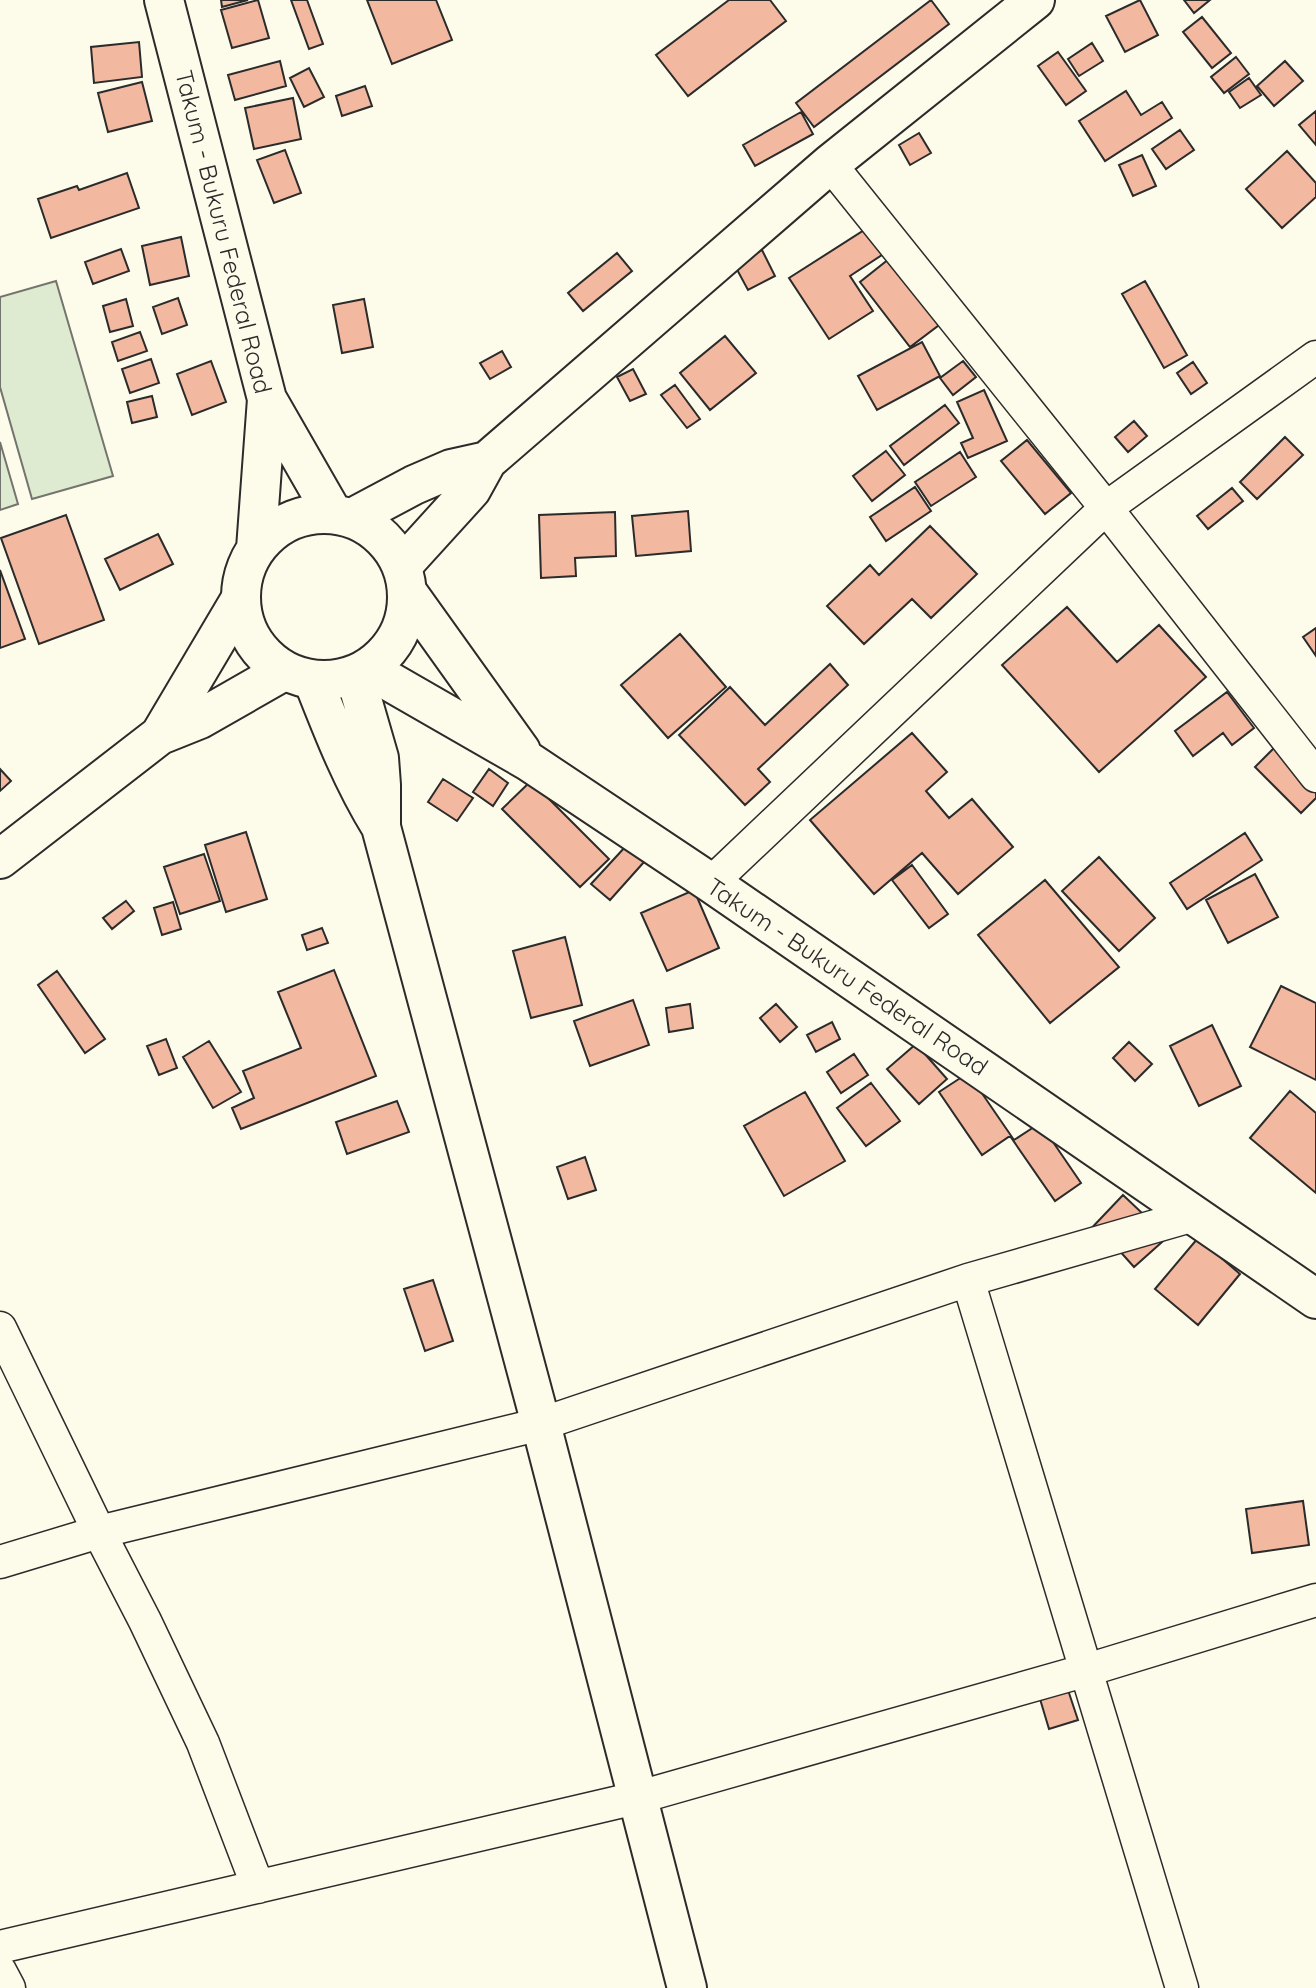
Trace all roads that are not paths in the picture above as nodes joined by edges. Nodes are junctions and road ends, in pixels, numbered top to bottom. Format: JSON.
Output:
{"nodes":[{"id":1,"x":164,"y":0,"type":"edge"},
{"id":2,"x":1035,"y":0,"type":"edge"},
{"id":3,"x":830,"y":164,"type":"junction"},
{"id":4,"x":1316,"y":357,"type":"edge"},
{"id":5,"x":267,"y":399,"type":"junction"},
{"id":6,"x":486,"y":461,"type":"junction"},
{"id":7,"x":1106,"y":508,"type":"junction"},
{"id":8,"x":343,"y":516,"type":"junction"},
{"id":9,"x":256,"y":549,"type":"junction"},
{"id":10,"x":405,"y":580,"type":"junction"},
{"id":11,"x":240,"y":600,"type":"junction"},
{"id":12,"x":361,"y":672,"type":"junction"},
{"id":13,"x":298,"y":676,"type":"junction"},
{"id":14,"x":160,"y":735,"type":"junction"},
{"id":15,"x":528,"y":761,"type":"junction"},
{"id":16,"x":1316,"y":776,"type":"edge"},
{"id":17,"x":381,"y":827,"type":"junction"},
{"id":18,"x":0,"y":859,"type":"edge"},
{"id":19,"x":711,"y":883,"type":"junction"},
{"id":20,"x":1194,"y":1215,"type":"junction"},
{"id":21,"x":968,"y":1280,"type":"junction"},
{"id":22,"x":1316,"y":1299,"type":"edge"},
{"id":23,"x":0,"y":1328,"type":"edge"},
{"id":24,"x":541,"y":1424,"type":"junction"},
{"id":25,"x":99,"y":1532,"type":"junction"},
{"id":26,"x":0,"y":1562,"type":"edge"},
{"id":27,"x":1316,"y":1600,"type":"edge"},
{"id":28,"x":1087,"y":1670,"type":"junction"},
{"id":29,"x":636,"y":1798,"type":"junction"},
{"id":30,"x":258,"y":1887,"type":"junction"},
{"id":31,"x":0,"y":1947,"type":"edge"},
{"id":32,"x":0,"y":1972,"type":"edge"},
{"id":33,"x":9,"y":1988,"type":"edge"},
{"id":34,"x":687,"y":1988,"type":"edge"},
{"id":35,"x":1182,"y":1988,"type":"edge"}],
"edges":[{"from":1,"to":5,"type":"main road","name":"Takum - Bukuru Federal Road"},
{"from":2,"to":3,"type":"main road"},
{"from":3,"to":6,"type":"main road"},
{"from":3,"to":7,"type":"street"},
{"from":4,"to":7,"type":"street"},
{"from":5,"to":8,"type":"main road"},
{"from":5,"to":9,"type":"main road","name":"Takum - Bukuru Federal Road"},
{"from":6,"to":8,"type":"main road"},
{"from":6,"to":10,"type":"main road"},
{"from":7,"to":16,"type":"street"},
{"from":7,"to":19,"type":"street"},
{"from":8,"to":9,"type":"main road"},
{"from":8,"to":10,"type":"main road"},
{"from":9,"to":11,"type":"main road"},
{"from":10,"to":12,"type":"main road"},
{"from":10,"to":15,"type":"main road"},
{"from":11,"to":13,"type":"main road"},
{"from":11,"to":14,"type":"main road"},
{"from":12,"to":13,"type":"main road"},
{"from":12,"to":15,"type":"main road","name":"Takum - Bukuru Federal Road"},
{"from":12,"to":17,"type":"main road"},
{"from":13,"to":14,"type":"main road"},
{"from":13,"to":17,"type":"main road"},
{"from":14,"to":18,"type":"main road"},
{"from":15,"to":19,"type":"main road","name":"Takum - Bukuru Federal Road"},
{"from":17,"to":24,"type":"main road"},
{"from":19,"to":20,"type":"main road","name":"Takum - Bukuru Federal Road"},
{"from":20,"to":21,"type":"street"},
{"from":20,"to":22,"type":"main road","name":"Takum - Bukuru Federal Road"},
{"from":21,"to":24,"type":"street"},
{"from":21,"to":28,"type":"street"},
{"from":23,"to":25,"type":"street"},
{"from":24,"to":25,"type":"street"},
{"from":24,"to":29,"type":"main road"},
{"from":25,"to":26,"type":"street"},
{"from":25,"to":30,"type":"street"},
{"from":27,"to":28,"type":"street"},
{"from":28,"to":29,"type":"street"},
{"from":28,"to":35,"type":"street"},
{"from":29,"to":30,"type":"street"},
{"from":29,"to":34,"type":"main road"},
{"from":30,"to":31,"type":"street"},
{"from":32,"to":33,"type":"street"}]}
